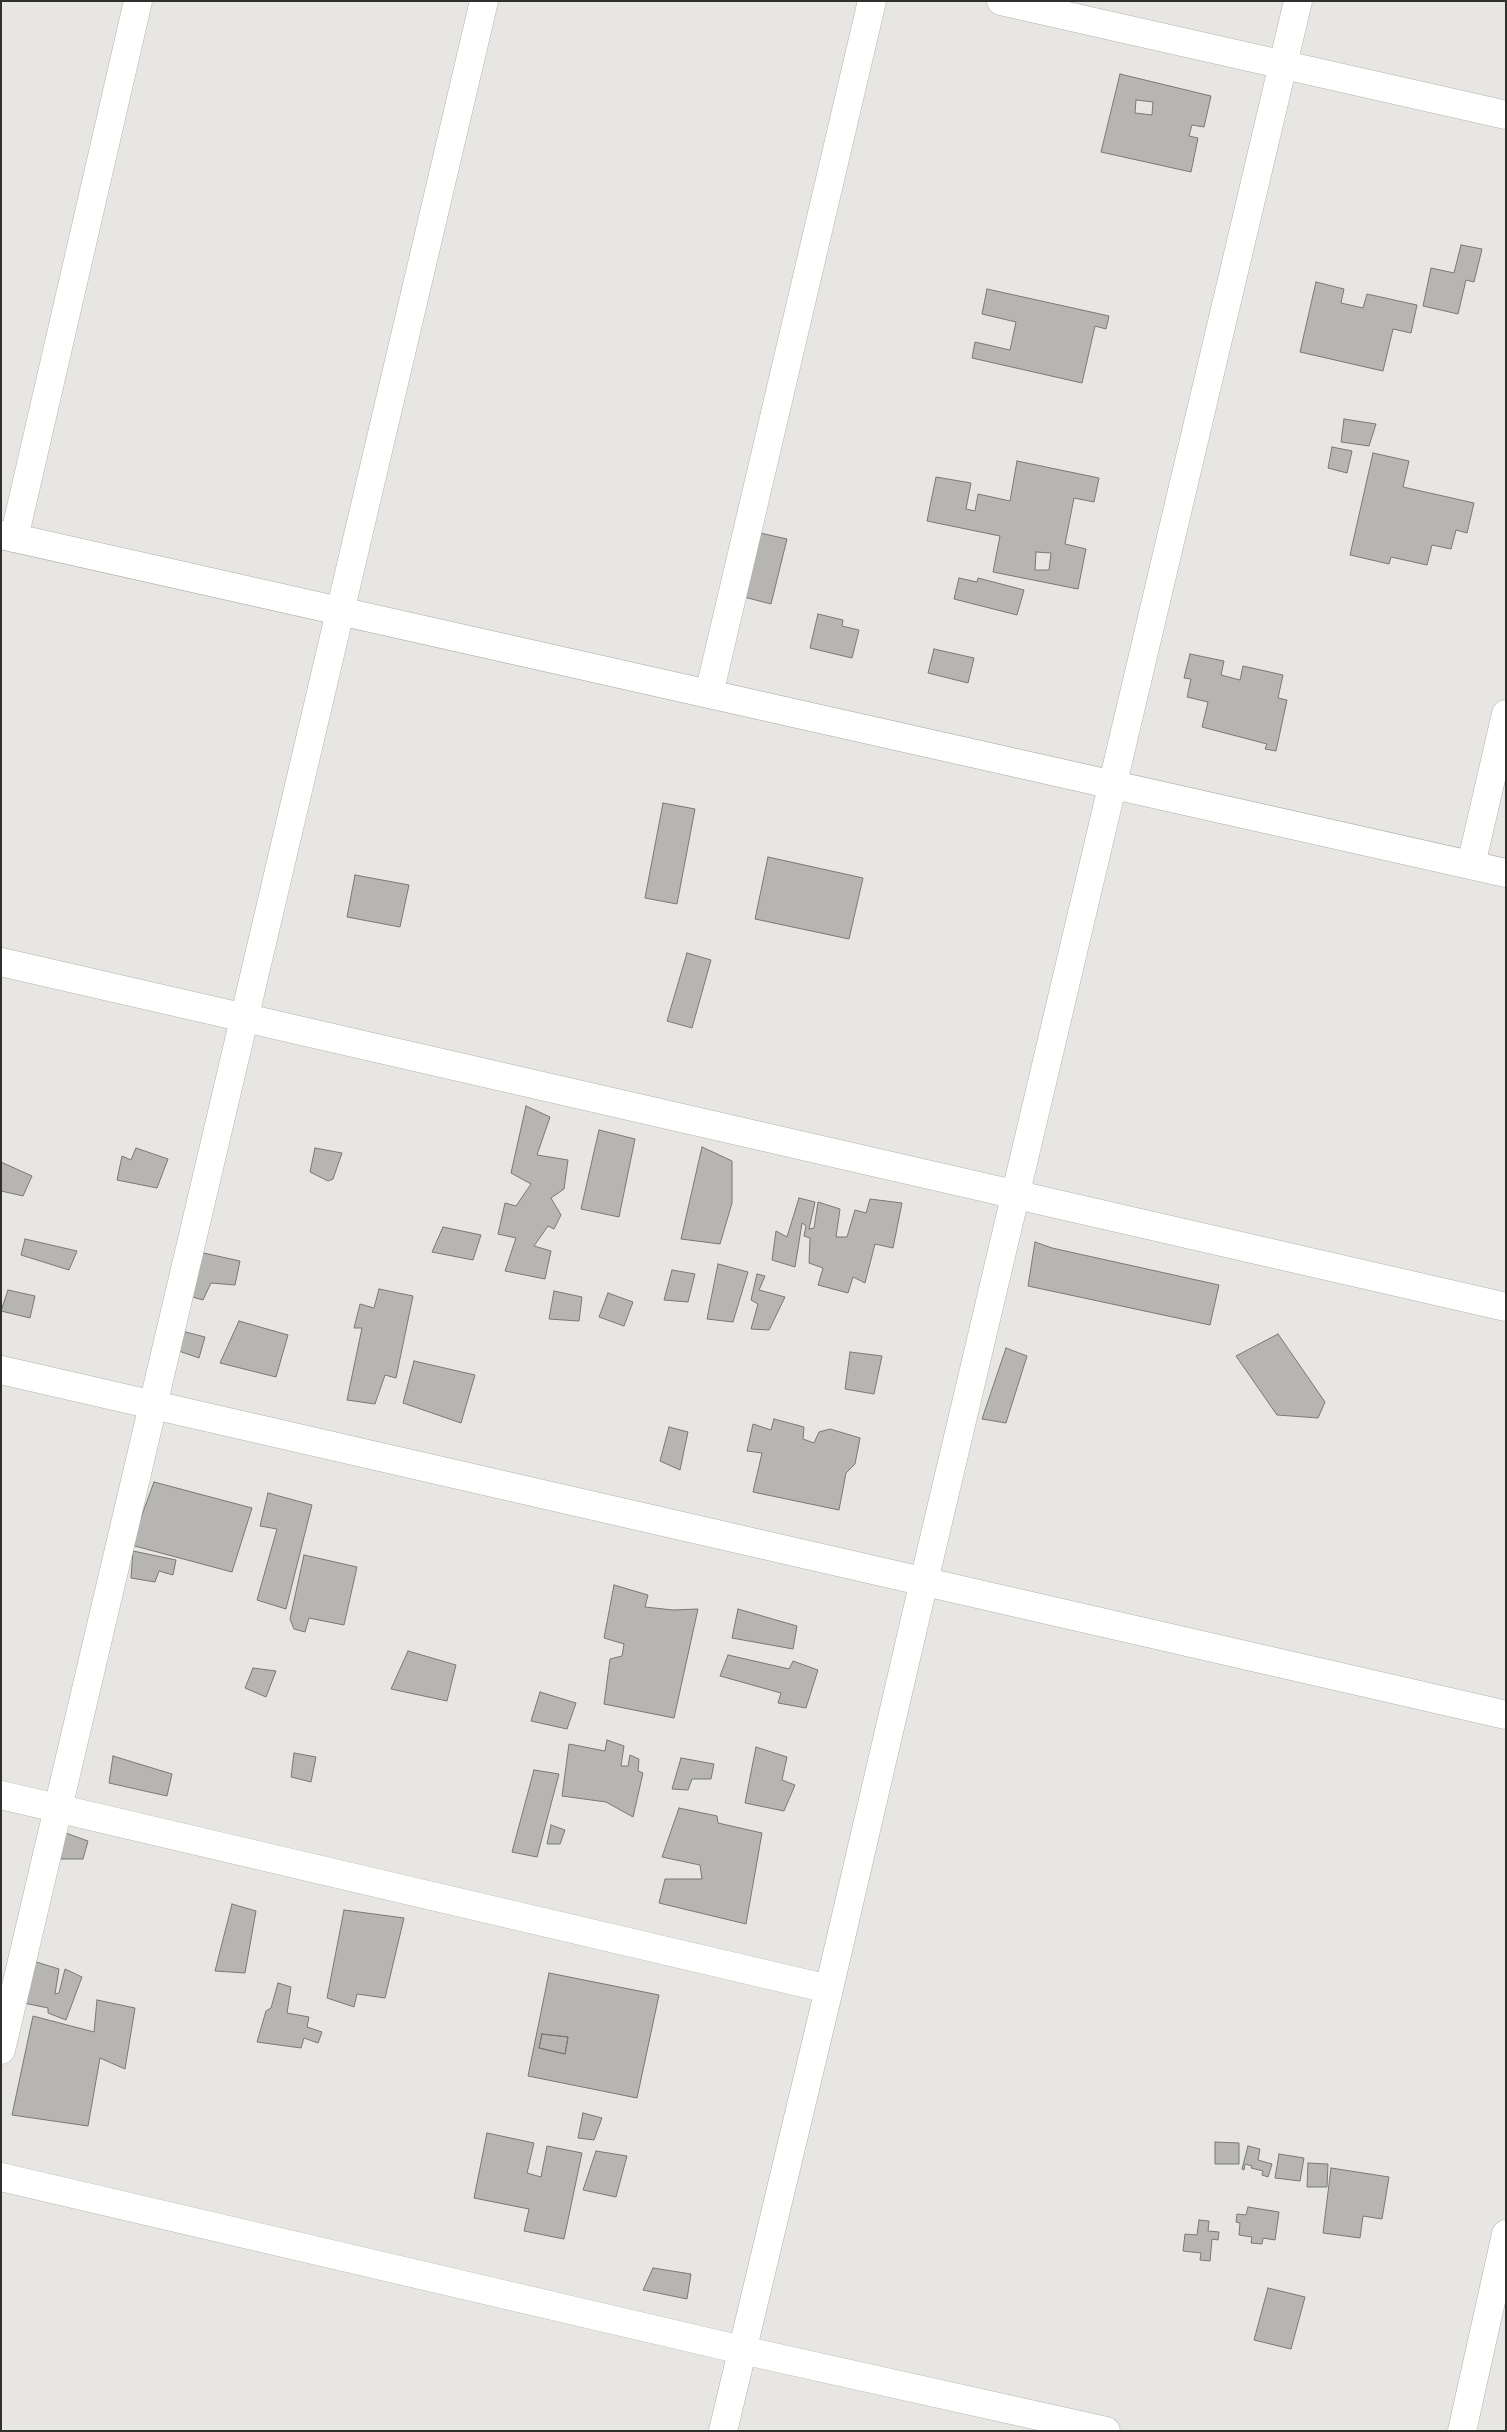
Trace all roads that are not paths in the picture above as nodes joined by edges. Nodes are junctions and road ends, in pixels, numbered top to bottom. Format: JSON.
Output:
{"nodes":[{"id":1,"x":138,"y":1,"type":"edge"},
{"id":2,"x":484,"y":1,"type":"edge"},
{"id":3,"x":872,"y":1,"type":"edge"},
{"id":4,"x":1001,"y":1,"type":"edge"},
{"id":5,"x":1298,"y":1,"type":"edge"},
{"id":6,"x":1283,"y":64,"type":"junction"},
{"id":7,"x":1506,"y":115,"type":"edge"},
{"id":8,"x":8,"y":537,"type":"edge"},
{"id":9,"x":340,"y":611,"type":"junction"},
{"id":10,"x":709,"y":694,"type":"junction"},
{"id":11,"x":1506,"y":714,"type":"edge"},
{"id":12,"x":1112,"y":785,"type":"junction"},
{"id":13,"x":1471,"y":865,"type":"junction"},
{"id":14,"x":1506,"y":873,"type":"edge"},
{"id":15,"x":1,"y":962,"type":"edge"},
{"id":16,"x":244,"y":1018,"type":"junction"},
{"id":17,"x":1015,"y":1194,"type":"junction"},
{"id":18,"x":1506,"y":1307,"type":"edge"},
{"id":19,"x":1,"y":1370,"type":"edge"},
{"id":20,"x":153,"y":1404,"type":"junction"},
{"id":21,"x":924,"y":1581,"type":"junction"},
{"id":22,"x":1506,"y":1715,"type":"edge"},
{"id":23,"x":1,"y":1794,"type":"edge"},
{"id":24,"x":60,"y":1808,"type":"junction"},
{"id":25,"x":829,"y":1989,"type":"junction"},
{"id":26,"x":1,"y":2050,"type":"edge"},
{"id":27,"x":1,"y":2177,"type":"edge"},
{"id":28,"x":1506,"y":2234,"type":"edge"},
{"id":29,"x":742,"y":2350,"type":"junction"},
{"id":30,"x":723,"y":2431,"type":"edge"},
{"id":31,"x":1106,"y":2431,"type":"edge"},
{"id":32,"x":1462,"y":2431,"type":"edge"}],
"edges":[{"from":1,"to":8,"type":"street"},
{"from":2,"to":9,"type":"street"},
{"from":3,"to":10,"type":"street"},
{"from":4,"to":6,"type":"street"},
{"from":5,"to":6,"type":"street"},
{"from":6,"to":7,"type":"street"},
{"from":6,"to":12,"type":"street"},
{"from":8,"to":9,"type":"street"},
{"from":9,"to":10,"type":"street"},
{"from":9,"to":16,"type":"street"},
{"from":10,"to":12,"type":"street"},
{"from":11,"to":13,"type":"street"},
{"from":12,"to":13,"type":"street"},
{"from":12,"to":17,"type":"street"},
{"from":13,"to":14,"type":"street"},
{"from":15,"to":16,"type":"street"},
{"from":16,"to":17,"type":"street"},
{"from":16,"to":20,"type":"street"},
{"from":17,"to":18,"type":"street"},
{"from":17,"to":21,"type":"street"},
{"from":19,"to":20,"type":"street"},
{"from":20,"to":21,"type":"street"},
{"from":20,"to":24,"type":"street"},
{"from":21,"to":22,"type":"street"},
{"from":21,"to":25,"type":"street"},
{"from":23,"to":24,"type":"street"},
{"from":24,"to":25,"type":"street"},
{"from":24,"to":26,"type":"street"},
{"from":25,"to":29,"type":"street"},
{"from":27,"to":29,"type":"street"},
{"from":28,"to":32,"type":"street"},
{"from":29,"to":30,"type":"street"},
{"from":29,"to":31,"type":"street"}]}
